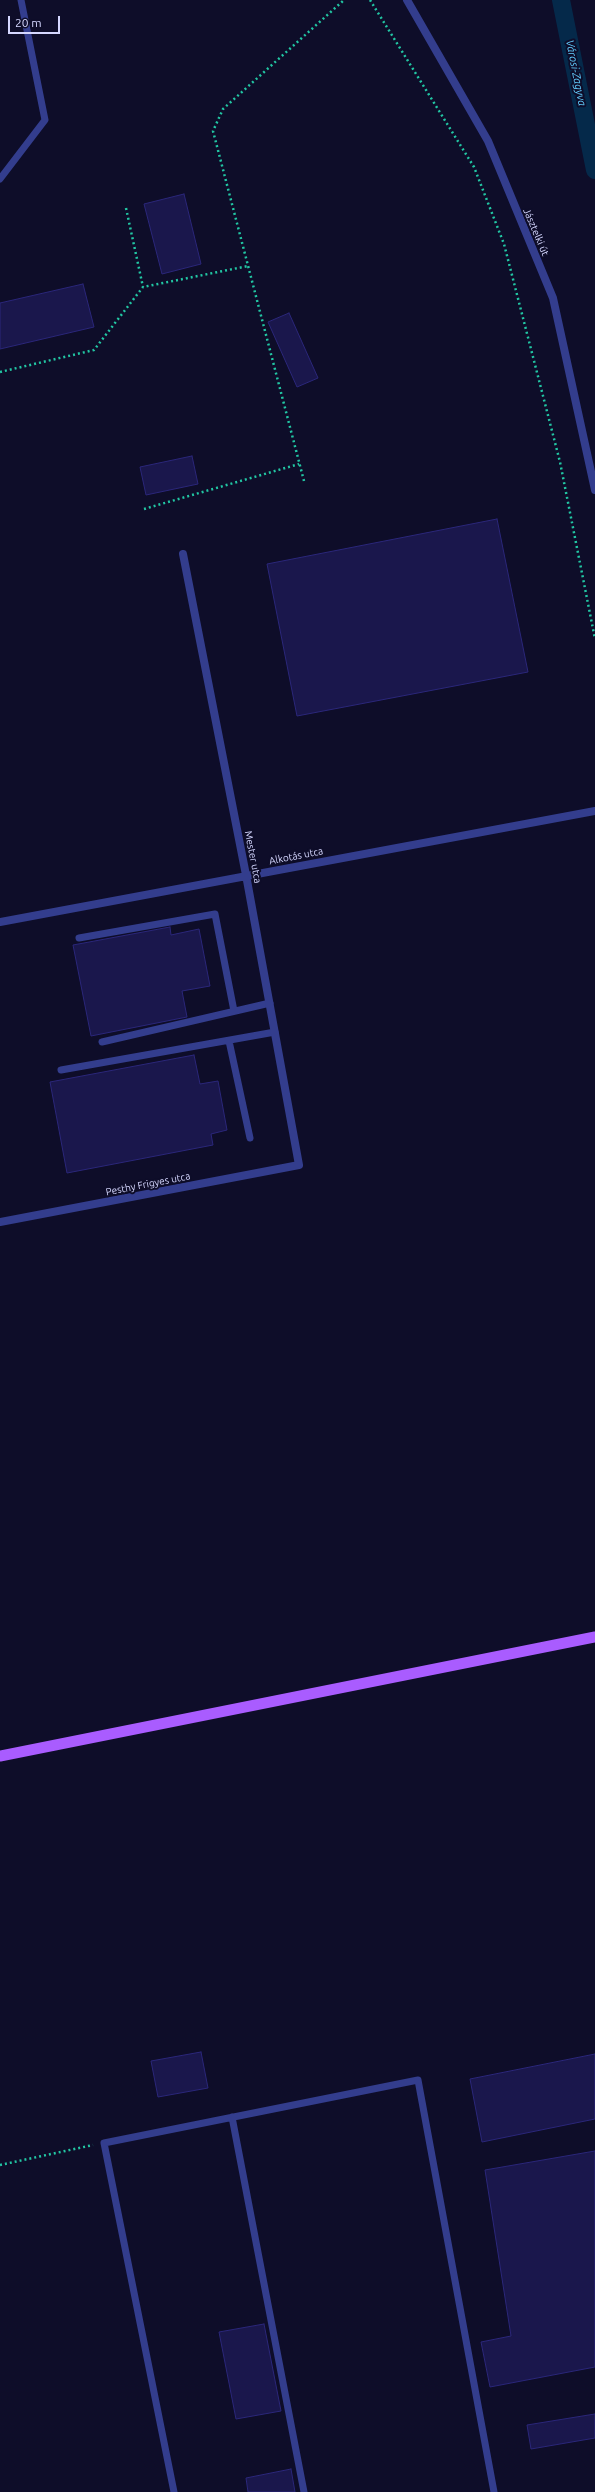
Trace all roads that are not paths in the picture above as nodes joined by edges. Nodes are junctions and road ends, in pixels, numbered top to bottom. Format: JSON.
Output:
{"nodes":[{"id":1,"x":21,"y":0,"type":"edge"},
{"id":2,"x":407,"y":0,"type":"edge"},
{"id":3,"x":0,"y":178,"type":"edge"},
{"id":4,"x":595,"y":490,"type":"edge"},
{"id":5,"x":183,"y":554,"type":"dead end"},
{"id":6,"x":595,"y":811,"type":"edge"},
{"id":7,"x":246,"y":875,"type":"junction"},
{"id":8,"x":0,"y":922,"type":"edge"},
{"id":9,"x":79,"y":938,"type":"dead end"},
{"id":10,"x":270,"y":1003,"type":"junction"},
{"id":11,"x":234,"y":1011,"type":"junction"},
{"id":12,"x":275,"y":1032,"type":"junction"},
{"id":13,"x":229,"y":1041,"type":"junction"},
{"id":14,"x":102,"y":1042,"type":"dead end"},
{"id":15,"x":61,"y":1070,"type":"dead end"},
{"id":16,"x":250,"y":1138,"type":"dead end"},
{"id":17,"x":299,"y":1165,"type":"joint"},
{"id":18,"x":0,"y":1222,"type":"edge"},
{"id":19,"x":595,"y":1637,"type":"edge"},
{"id":20,"x":0,"y":1756,"type":"edge"},
{"id":21,"x":232,"y":2117,"type":"junction"},
{"id":22,"x":174,"y":2492,"type":"edge"},
{"id":23,"x":304,"y":2492,"type":"edge"},
{"id":24,"x":494,"y":2492,"type":"edge"}],
"edges":[{"from":1,"to":3,"type":"lane"},
{"from":2,"to":4,"type":"street","name":"Jásztelki út"},
{"from":5,"to":7,"type":"street","name":"Mester utca"},
{"from":6,"to":7,"type":"street","name":"Alkotás utca"},
{"from":7,"to":8,"type":"street","name":"Alkotás utca"},
{"from":7,"to":10,"type":"street","name":"Mester utca"},
{"from":9,"to":11,"type":"lane"},
{"from":10,"to":11,"type":"lane"},
{"from":10,"to":12,"type":"street","name":"Mester utca"},
{"from":11,"to":14,"type":"lane"},
{"from":12,"to":13,"type":"lane"},
{"from":12,"to":17,"type":"street","name":"Mester utca"},
{"from":13,"to":15,"type":"lane"},
{"from":13,"to":16,"type":"lane"},
{"from":17,"to":18,"type":"street","name":"Pesthy Frigyes utca"},
{"from":19,"to":20,"type":"main road"},
{"from":21,"to":22,"type":"lane"},
{"from":21,"to":23,"type":"lane"},
{"from":21,"to":24,"type":"lane"}]}
